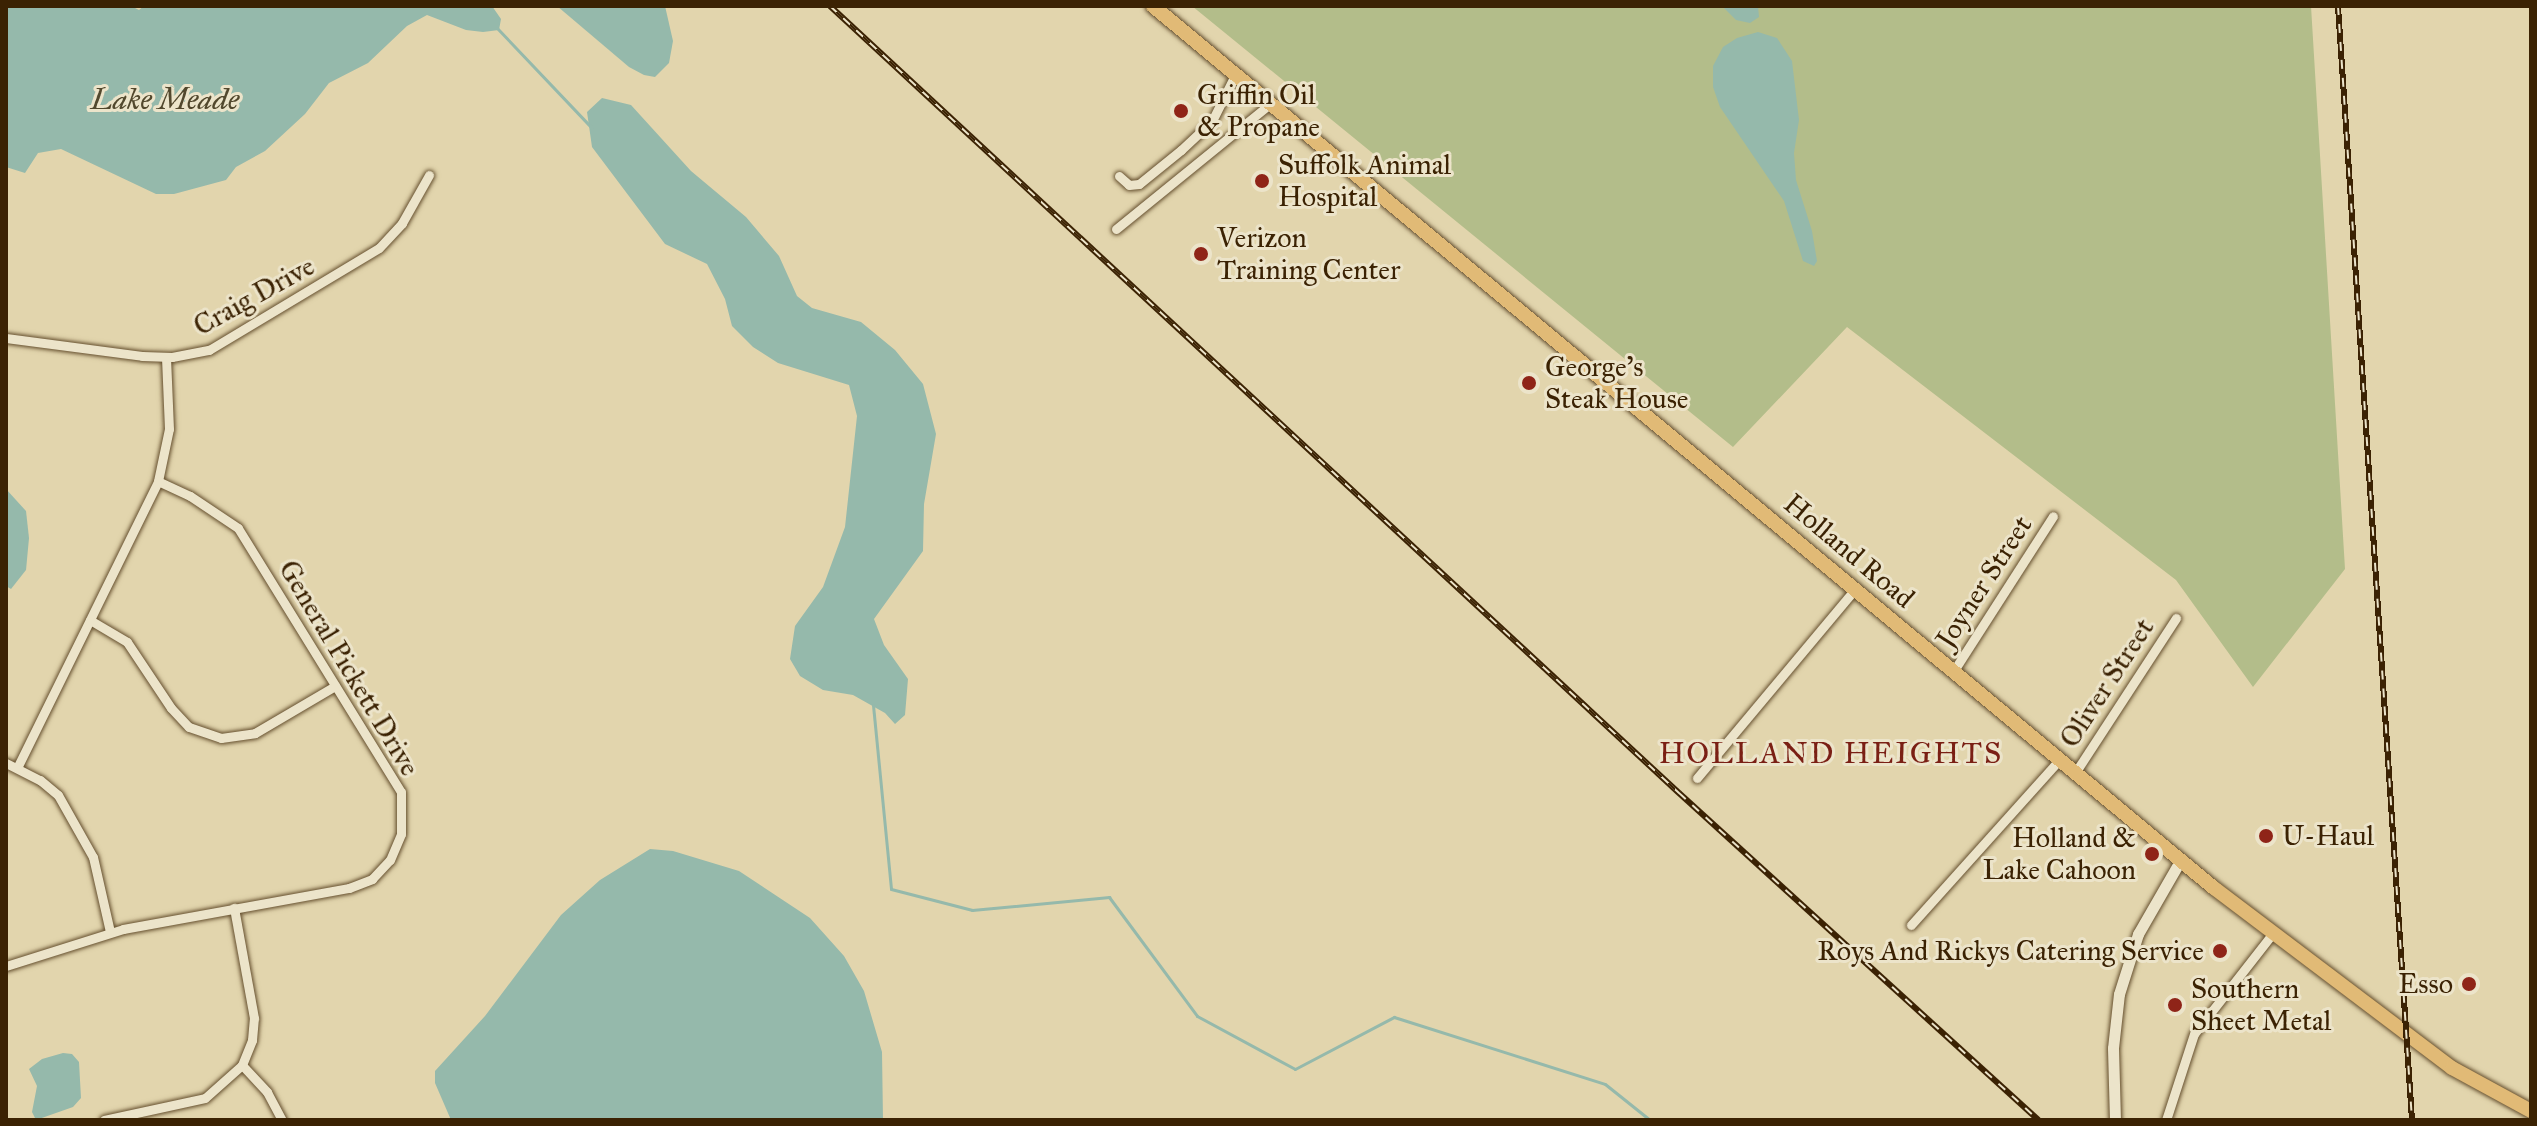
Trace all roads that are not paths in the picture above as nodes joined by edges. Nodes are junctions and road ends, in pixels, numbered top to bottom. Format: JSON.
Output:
{"nodes":[{"id":1,"x":1153,"y":6,"type":"edge"},
{"id":2,"x":1235,"y":75,"type":"junction"},
{"id":3,"x":1270,"y":104,"type":"junction"},
{"id":4,"x":429,"y":175,"type":"dead end"},
{"id":5,"x":1119,"y":176,"type":"dead end"},
{"id":6,"x":1116,"y":229,"type":"dead end"},
{"id":7,"x":6,"y":338,"type":"edge"},
{"id":8,"x":166,"y":357,"type":"junction"},
{"id":9,"x":158,"y":481,"type":"junction"},
{"id":10,"x":2053,"y":516,"type":"dead end"},
{"id":11,"x":1855,"y":589,"type":"junction"},
{"id":12,"x":2176,"y":618,"type":"dead end"},
{"id":13,"x":90,"y":620,"type":"junction"},
{"id":14,"x":1953,"y":672,"type":"junction"},
{"id":15,"x":335,"y":686,"type":"junction"},
{"id":16,"x":2059,"y":760,"type":"junction"},
{"id":17,"x":6,"y":763,"type":"edge"},
{"id":18,"x":17,"y":768,"type":"junction"},
{"id":19,"x":2075,"y":773,"type":"junction"},
{"id":20,"x":1697,"y":778,"type":"dead end"},
{"id":21,"x":2180,"y":861,"type":"junction"},
{"id":22,"x":234,"y":908,"type":"junction"},
{"id":23,"x":1911,"y":925,"type":"dead end"},
{"id":24,"x":110,"y":932,"type":"junction"},
{"id":25,"x":2272,"y":934,"type":"junction"},
{"id":26,"x":6,"y":966,"type":"edge"},
{"id":27,"x":242,"y":1065,"type":"junction"},
{"id":28,"x":2531,"y":1111,"type":"edge"},
{"id":29,"x":104,"y":1120,"type":"edge"},
{"id":30,"x":282,"y":1120,"type":"edge"},
{"id":31,"x":2115,"y":1120,"type":"edge"},
{"id":32,"x":2166,"y":1120,"type":"edge"}],
"edges":[{"from":1,"to":2,"type":"main road","name":"Holland Road"},
{"from":2,"to":3,"type":"main road","name":"Holland Road"},
{"from":2,"to":5,"type":"street"},
{"from":3,"to":6,"type":"street"},
{"from":3,"to":11,"type":"main road","name":"Holland Road"},
{"from":4,"to":8,"type":"street","name":"Craig Drive"},
{"from":7,"to":8,"type":"street","name":"Craig Drive"},
{"from":8,"to":9,"type":"street"},
{"from":9,"to":13,"type":"street"},
{"from":9,"to":15,"type":"street","name":"General Pickett Drive"},
{"from":10,"to":14,"type":"street","name":"Joyner Street"},
{"from":11,"to":14,"type":"main road","name":"Holland Road"},
{"from":11,"to":20,"type":"street"},
{"from":12,"to":19,"type":"street","name":"Oliver Street"},
{"from":13,"to":15,"type":"street"},
{"from":13,"to":18,"type":"street"},
{"from":14,"to":16,"type":"main road","name":"Holland Road"},
{"from":15,"to":22,"type":"street","name":"General Pickett Drive"},
{"from":16,"to":19,"type":"main road","name":"Holland Road"},
{"from":16,"to":23,"type":"street"},
{"from":17,"to":18,"type":"street"},
{"from":18,"to":24,"type":"street"},
{"from":19,"to":21,"type":"main road","name":"Holland Road"},
{"from":21,"to":25,"type":"main road","name":"Holland Road"},
{"from":21,"to":31,"type":"street"},
{"from":22,"to":24,"type":"street","name":"General Pickett Drive"},
{"from":22,"to":27,"type":"street"},
{"from":24,"to":26,"type":"street","name":"General Pickett Drive"},
{"from":25,"to":28,"type":"main road","name":"Holland Road"},
{"from":25,"to":32,"type":"street"},
{"from":27,"to":29,"type":"street"},
{"from":27,"to":30,"type":"street"}]}
